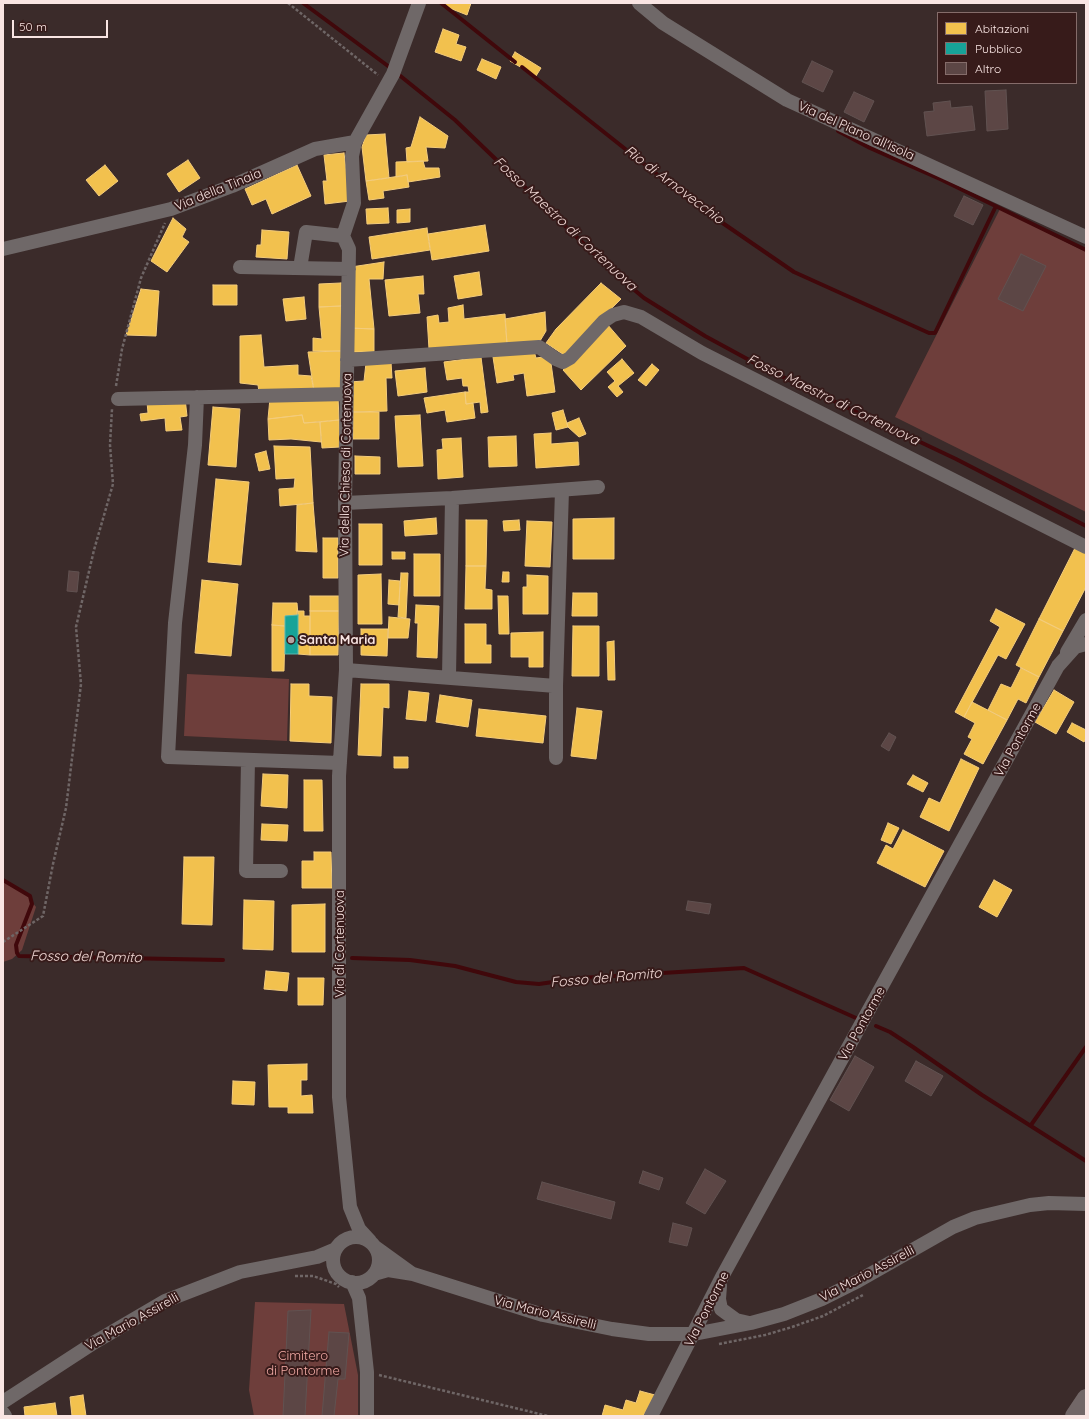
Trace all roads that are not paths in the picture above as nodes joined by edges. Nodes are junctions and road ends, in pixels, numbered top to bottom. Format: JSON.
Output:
{"nodes":[{"id":1,"x":419,"y":3,"type":"edge"},
{"id":2,"x":639,"y":3,"type":"edge"},
{"id":3,"x":354,"y":142,"type":"junction"},
{"id":4,"x":343,"y":236,"type":"junction"},
{"id":5,"x":1086,"y":237,"type":"edge"},
{"id":6,"x":3,"y":249,"type":"edge"},
{"id":7,"x":240,"y":267,"type":"dead end"},
{"id":8,"x":300,"y":268,"type":"junction"},
{"id":9,"x":349,"y":269,"type":"junction"},
{"id":10,"x":347,"y":360,"type":"junction"},
{"id":11,"x":347,"y":394,"type":"junction"},
{"id":12,"x":115,"y":397,"type":"road end"},
{"id":13,"x":197,"y":397,"type":"junction"},
{"id":14,"x":598,"y":487,"type":"dead end"},
{"id":15,"x":562,"y":490,"type":"junction"},
{"id":16,"x":452,"y":498,"type":"junction"},
{"id":17,"x":345,"y":503,"type":"junction"},
{"id":18,"x":1086,"y":547,"type":"edge"},
{"id":19,"x":1086,"y":620,"type":"edge"},
{"id":20,"x":1086,"y":644,"type":"edge"},
{"id":21,"x":1058,"y":666,"type":"junction"},
{"id":22,"x":345,"y":675,"type":"junction"},
{"id":23,"x":449,"y":677,"type":"junction"},
{"id":24,"x":556,"y":686,"type":"junction"},
{"id":25,"x":556,"y":758,"type":"dead end"},
{"id":26,"x":248,"y":760,"type":"junction"},
{"id":27,"x":340,"y":763,"type":"junction"},
{"id":28,"x":281,"y":871,"type":"dead end"},
{"id":29,"x":1086,"y":1204,"type":"edge"},
{"id":30,"x":350,"y":1208,"type":"junction"},
{"id":31,"x":372,"y":1244,"type":"junction"},
{"id":32,"x":339,"y":1246,"type":"junction"},
{"id":33,"x":296,"y":1261,"type":"junction"},
{"id":34,"x":336,"y":1270,"type":"junction"},
{"id":35,"x":413,"y":1274,"type":"junction"},
{"id":36,"x":370,"y":1277,"type":"junction"},
{"id":37,"x":352,"y":1282,"type":"junction"},
{"id":38,"x":720,"y":1282,"type":"junction"},
{"id":39,"x":359,"y":1298,"type":"junction"},
{"id":40,"x":752,"y":1323,"type":"junction"},
{"id":41,"x":694,"y":1334,"type":"junction"},
{"id":42,"x":1086,"y":1398,"type":"edge"},
{"id":43,"x":3,"y":1402,"type":"edge"},
{"id":44,"x":3,"y":1413,"type":"edge"},
{"id":45,"x":5,"y":1416,"type":"edge"},
{"id":46,"x":367,"y":1416,"type":"edge"},
{"id":47,"x":651,"y":1416,"type":"edge"},
{"id":48,"x":1074,"y":1416,"type":"edge"}],
"edges":[{"from":1,"to":3,"type":"street"},
{"from":2,"to":5,"type":"street","name":"Via del Piano all'isola"},
{"from":3,"to":4,"type":"street"},
{"from":3,"to":6,"type":"street","name":"Via della Tinaia"},
{"from":4,"to":8,"type":"street"},
{"from":4,"to":9,"type":"street","name":"Via della Chiesa di Cortenuova"},
{"from":7,"to":8,"type":"street"},
{"from":8,"to":9,"type":"street"},
{"from":9,"to":10,"type":"street","name":"Via della Chiesa di Cortenuova"},
{"from":10,"to":11,"type":"street","name":"Via della Chiesa di Cortenuova"},
{"from":10,"to":18,"type":"street"},
{"from":11,"to":13,"type":"street"},
{"from":11,"to":17,"type":"street","name":"Via della Chiesa di Cortenuova"},
{"from":12,"to":13,"type":"street"},
{"from":13,"to":26,"type":"street"},
{"from":14,"to":15,"type":"street"},
{"from":15,"to":16,"type":"street"},
{"from":15,"to":24,"type":"street"},
{"from":16,"to":17,"type":"street"},
{"from":16,"to":23,"type":"street"},
{"from":17,"to":22,"type":"street","name":"Via della Chiesa di Cortenuova"},
{"from":19,"to":21,"type":"street"},
{"from":20,"to":21,"type":"street","name":"Via Pontorme"},
{"from":21,"to":38,"type":"street","name":"Via Pontorme"},
{"from":22,"to":23,"type":"street"},
{"from":22,"to":27,"type":"street","name":"Via di Cortenuova"},
{"from":23,"to":24,"type":"street"},
{"from":24,"to":25,"type":"street"},
{"from":26,"to":27,"type":"street"},
{"from":26,"to":28,"type":"street"},
{"from":27,"to":30,"type":"street","name":"Via di Cortenuova"},
{"from":29,"to":40,"type":"street","name":"Via Mario Assirelli"},
{"from":30,"to":31,"type":"street","name":"Via di Cortenuova"},
{"from":30,"to":32,"type":"street","name":"Via di Cortenuova"},
{"from":31,"to":32,"type":"street"},
{"from":31,"to":35,"type":"street"},
{"from":31,"to":36,"type":"street"},
{"from":32,"to":33,"type":"street","name":"Via Mario Assirelli"},
{"from":32,"to":34,"type":"street","name":"Via di Cortenuova"},
{"from":33,"to":34,"type":"street"},
{"from":33,"to":43,"type":"street","name":"Via Mario Assirelli"},
{"from":34,"to":37,"type":"street"},
{"from":35,"to":36,"type":"street"},
{"from":35,"to":41,"type":"street","name":"Via Mario Assirelli"},
{"from":36,"to":37,"type":"street"},
{"from":36,"to":39,"type":"street"},
{"from":37,"to":39,"type":"street"},
{"from":38,"to":40,"type":"street"},
{"from":38,"to":41,"type":"street","name":"Via Pontorme"},
{"from":39,"to":46,"type":"street"},
{"from":40,"to":41,"type":"street","name":"Via Mario Assirelli"},
{"from":41,"to":47,"type":"street","name":"Via Pontorme"},
{"from":42,"to":48,"type":"main road"},
{"from":44,"to":45,"type":"street"}]}
